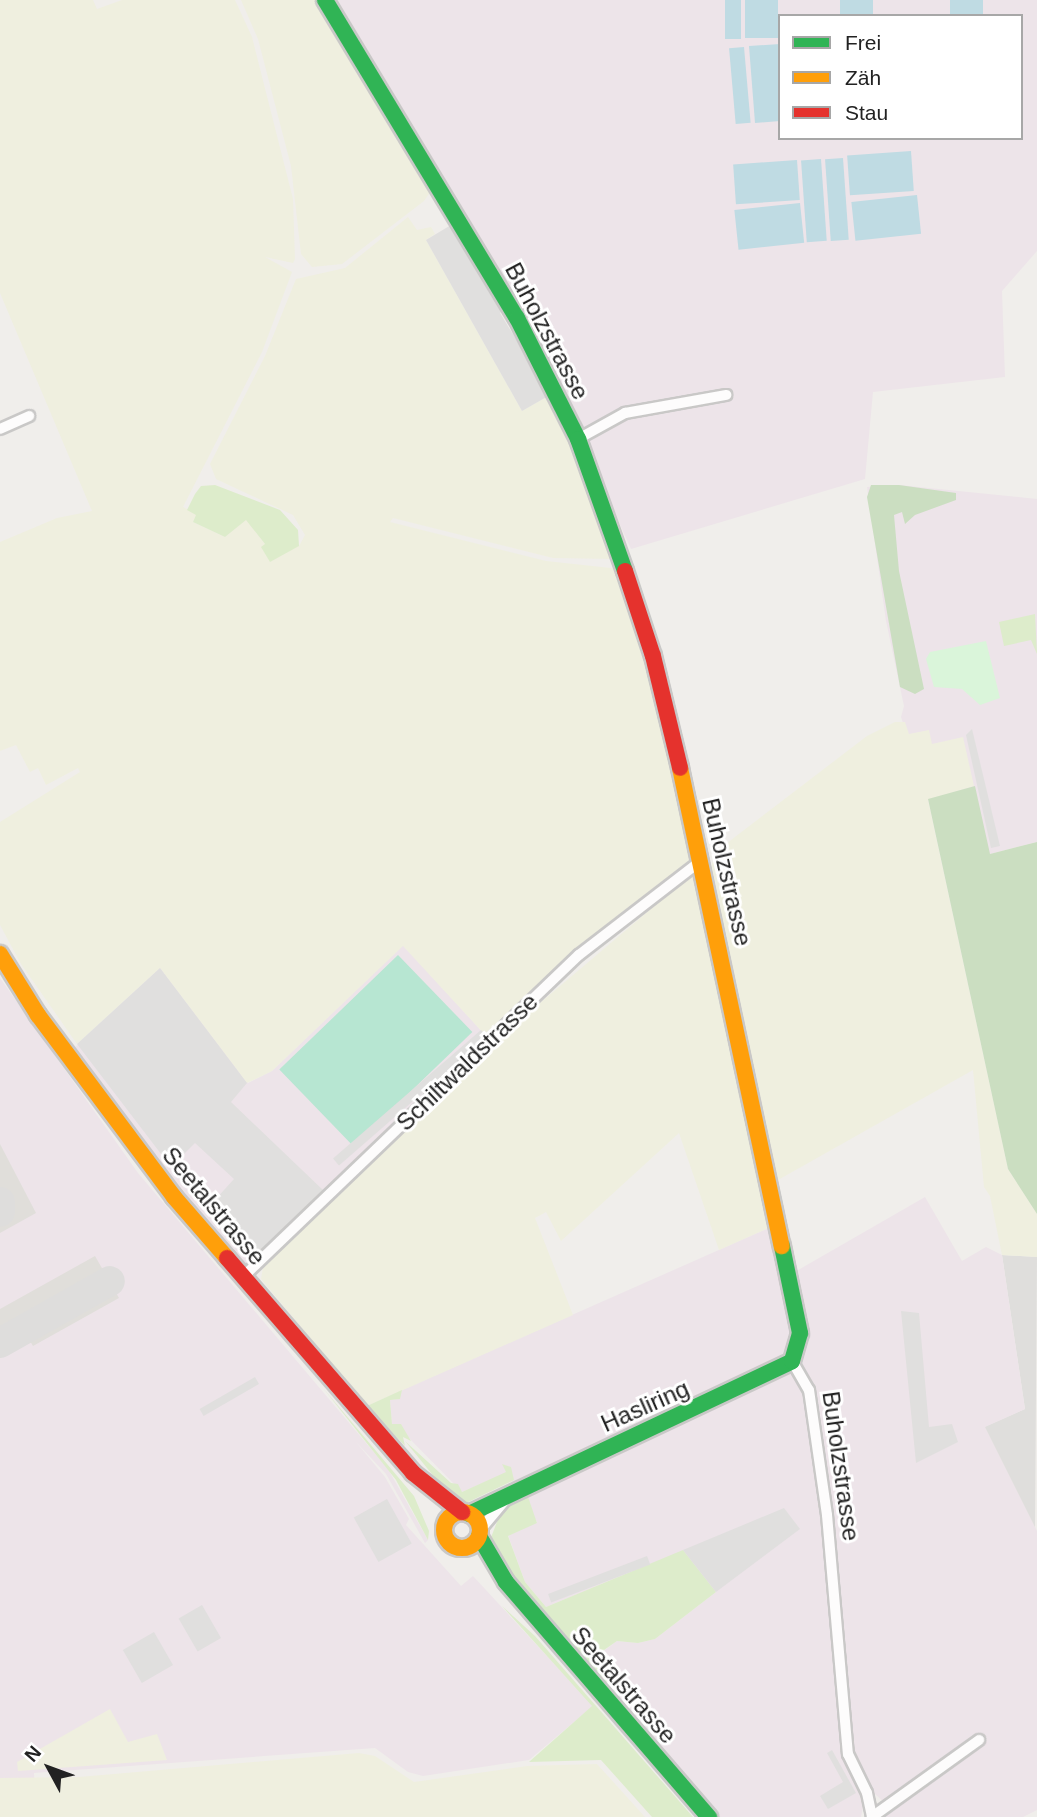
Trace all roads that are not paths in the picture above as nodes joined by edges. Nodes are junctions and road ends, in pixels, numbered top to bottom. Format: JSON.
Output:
{"nodes":[{"id":1,"x":325,"y":0,"type":"edge"},
{"id":2,"x":726,"y":395,"type":"dead end"},
{"id":3,"x":29,"y":416,"type":"dead end"},
{"id":4,"x":0,"y":429,"type":"edge"},
{"id":5,"x":578,"y":439,"type":"junction"},
{"id":6,"x":702,"y":860,"type":"junction"},
{"id":7,"x":0,"y":954,"type":"edge"},
{"id":8,"x":243,"y":1277,"type":"junction"},
{"id":9,"x":792,"y":1361,"type":"junction"},
{"id":10,"x":413,"y":1473,"type":"junction"},
{"id":11,"x":514,"y":1490,"type":"junction"},
{"id":12,"x":465,"y":1513,"type":"junction"},
{"id":13,"x":444,"y":1530,"type":"junction"},
{"id":14,"x":480,"y":1533,"type":"junction"},
{"id":15,"x":464,"y":1548,"type":"junction"},
{"id":16,"x":506,"y":1582,"type":"junction"},
{"id":17,"x":979,"y":1740,"type":"dead end"},
{"id":18,"x":709,"y":1817,"type":"edge"},
{"id":19,"x":872,"y":1817,"type":"edge"}],
"edges":[{"from":1,"to":5,"type":"street","name":"Buholzstrasse"},
{"from":2,"to":5,"type":"street"},
{"from":3,"to":4,"type":"street"},
{"from":5,"to":6,"type":"street","name":"Buholzstrasse"},
{"from":6,"to":8,"type":"street","name":"Schiltwaldstrasse"},
{"from":6,"to":9,"type":"street","name":"Buholzstrasse"},
{"from":7,"to":8,"type":"street","name":"Seetalstrasse"},
{"from":8,"to":10,"type":"street","name":"Seetalstrasse"},
{"from":9,"to":11,"type":"street","name":"Hasliring"},
{"from":9,"to":19,"type":"street","name":"Buholzstrasse"},
{"from":10,"to":12,"type":"street","name":"Seetalstrasse"},
{"from":10,"to":13,"type":"street","name":"Seetalstrasse"},
{"from":11,"to":12,"type":"street","name":"Hasliring"},
{"from":11,"to":14,"type":"street","name":"Hasliring"},
{"from":12,"to":13,"type":"street"},
{"from":12,"to":14,"type":"street"},
{"from":13,"to":15,"type":"street"},
{"from":14,"to":15,"type":"street"},
{"from":14,"to":16,"type":"street","name":"Seetalstrasse"},
{"from":15,"to":16,"type":"street","name":"Seetalstrasse"},
{"from":16,"to":18,"type":"street","name":"Seetalstrasse"},
{"from":17,"to":19,"type":"street"}]}
